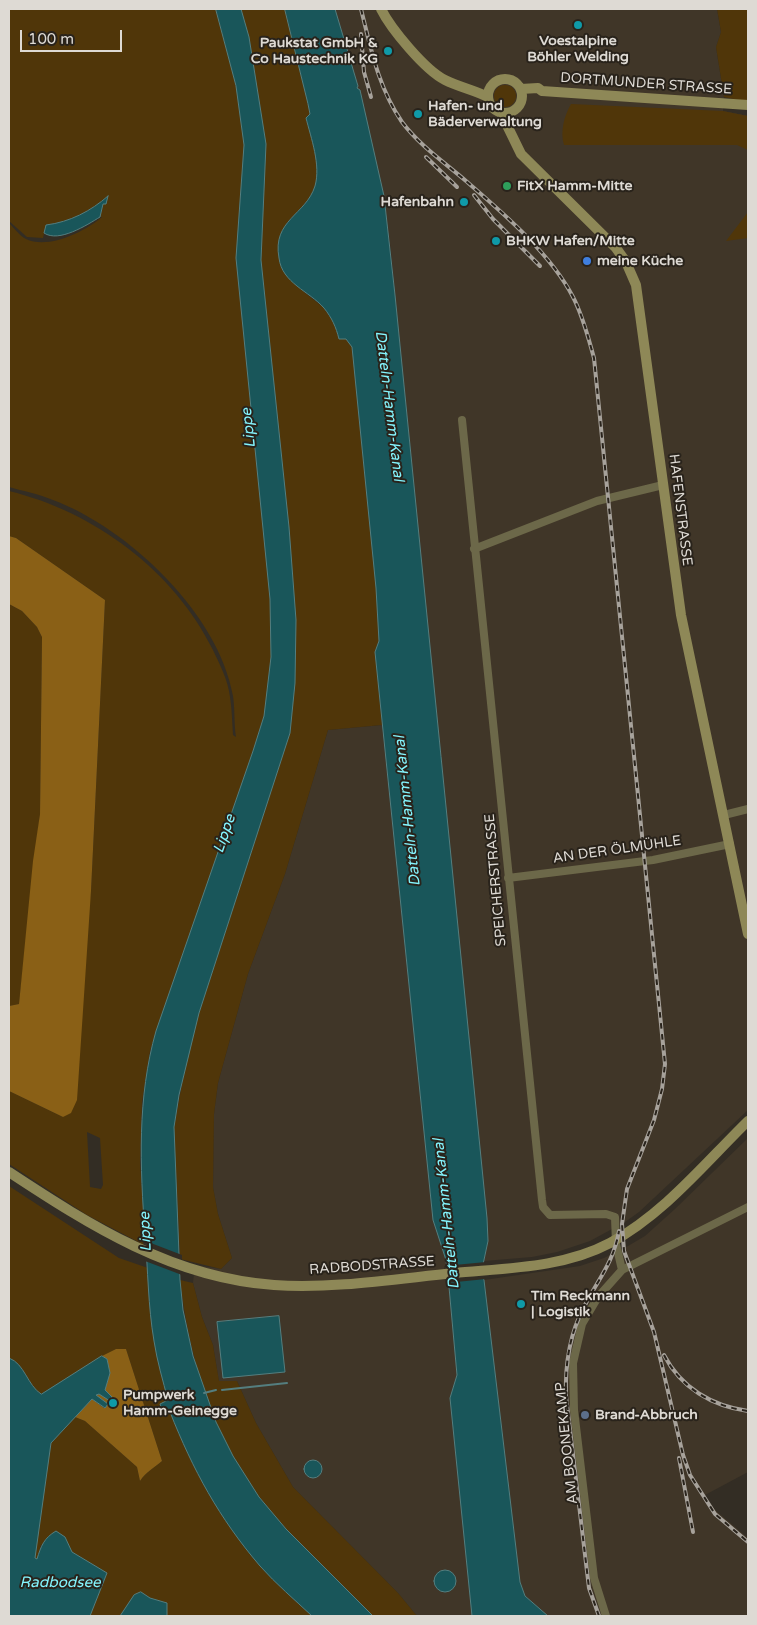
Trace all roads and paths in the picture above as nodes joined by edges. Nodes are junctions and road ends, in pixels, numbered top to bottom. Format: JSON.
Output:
{"nodes":[{"id":1,"x":380,"y":9,"type":"edge"},
{"id":2,"x":489,"y":92,"type":"junction"},
{"id":3,"x":522,"y":93,"type":"junction"},
{"id":4,"x":748,"y":105,"type":"edge"},
{"id":5,"x":506,"y":112,"type":"junction"},
{"id":6,"x":462,"y":420,"type":"dead end"},
{"id":7,"x":663,"y":485,"type":"junction"},
{"id":8,"x":474,"y":549,"type":"junction"},
{"id":9,"x":748,"y":809,"type":"edge"},
{"id":10,"x":724,"y":815,"type":"junction"},
{"id":11,"x":730,"y":844,"type":"junction"},
{"id":12,"x":508,"y":878,"type":"junction"},
{"id":13,"x":748,"y":934,"type":"edge"},
{"id":14,"x":748,"y":1121,"type":"edge"},
{"id":15,"x":748,"y":1132,"type":"edge"},
{"id":16,"x":731,"y":1138,"type":"junction"},
{"id":17,"x":9,"y":1172,"type":"edge"},
{"id":18,"x":748,"y":1206,"type":"edge"},
{"id":19,"x":622,"y":1270,"type":"junction"},
{"id":20,"x":606,"y":1616,"type":"edge"}],
"edges":[{"from":1,"to":2,"type":"main road"},
{"from":2,"to":3,"type":"main road"},
{"from":2,"to":5,"type":"main road"},
{"from":3,"to":4,"type":"main road","name":"DORTMUNDER STRASSE"},
{"from":3,"to":5,"type":"main road"},
{"from":5,"to":7,"type":"main road","name":"HAFENSTRASSE"},
{"from":6,"to":8,"type":"street","name":"SPEICHERSTRASSE"},
{"from":7,"to":8,"type":"street"},
{"from":7,"to":10,"type":"main road","name":"HAFENSTRASSE"},
{"from":8,"to":12,"type":"street","name":"SPEICHERSTRASSE"},
{"from":9,"to":10,"type":"street"},
{"from":10,"to":11,"type":"main road","name":"HAFENSTRASSE"},
{"from":11,"to":12,"type":"street","name":"AN DER ÖLMÜHLE"},
{"from":11,"to":13,"type":"main road","name":"HAFENSTRASSE"},
{"from":12,"to":19,"type":"street","name":"SPEICHERSTRASSE"},
{"from":14,"to":16,"type":"main road","name":"RADBODSTRASSE"},
{"from":15,"to":16,"type":"main road"},
{"from":16,"to":17,"type":"main road","name":"RADBODSTRASSE"},
{"from":18,"to":19,"type":"street","name":"AM BOONEKAMP"},
{"from":19,"to":20,"type":"street","name":"AM BOONEKAMP"}]}
